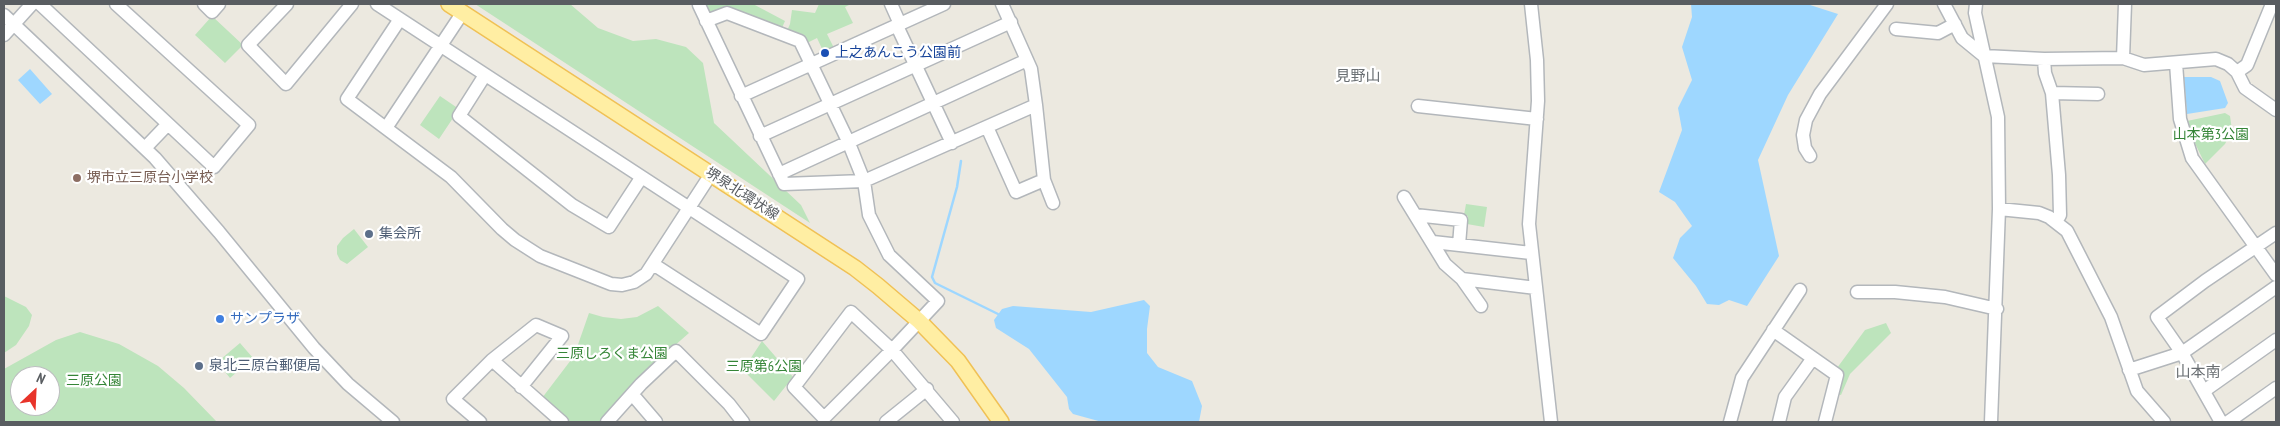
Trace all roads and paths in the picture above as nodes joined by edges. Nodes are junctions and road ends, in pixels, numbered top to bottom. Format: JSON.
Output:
{"nodes":[{"id":1,"x":32,"y":4,"type":"edge"},
{"id":2,"x":40,"y":4,"type":"edge"},
{"id":3,"x":116,"y":4,"type":"edge"},
{"id":4,"x":204,"y":4,"type":"edge"},
{"id":5,"x":219,"y":4,"type":"edge"},
{"id":6,"x":286,"y":4,"type":"edge"},
{"id":7,"x":352,"y":4,"type":"edge"},
{"id":8,"x":377,"y":4,"type":"edge"},
{"id":9,"x":449,"y":4,"type":"edge"},
{"id":10,"x":891,"y":4,"type":"edge"},
{"id":11,"x":944,"y":4,"type":"edge"},
{"id":12,"x":1002,"y":4,"type":"edge"},
{"id":13,"x":1531,"y":4,"type":"edge"},
{"id":14,"x":1887,"y":4,"type":"edge"},
{"id":15,"x":1944,"y":4,"type":"edge"},
{"id":16,"x":1976,"y":4,"type":"edge"},
{"id":17,"x":2124,"y":4,"type":"edge"},
{"id":18,"x":2272,"y":4,"type":"edge"},
{"id":19,"x":699,"y":5,"type":"edge"},
{"id":20,"x":463,"y":12,"type":"junction"},
{"id":21,"x":4,"y":15,"type":"edge"},
{"id":22,"x":400,"y":20,"type":"junction"},
{"id":23,"x":706,"y":21,"type":"junction"},
{"id":24,"x":1011,"y":22,"type":"junction"},
{"id":25,"x":14,"y":24,"type":"junction"},
{"id":26,"x":1955,"y":24,"type":"junction"},
{"id":27,"x":898,"y":25,"type":"junction"},
{"id":28,"x":1896,"y":29,"type":"dead end"},
{"id":29,"x":4,"y":36,"type":"edge"},
{"id":30,"x":441,"y":46,"type":"junction"},
{"id":31,"x":1984,"y":56,"type":"junction"},
{"id":32,"x":2123,"y":58,"type":"junction"},
{"id":33,"x":2044,"y":59,"type":"junction"},
{"id":34,"x":1027,"y":60,"type":"junction"},
{"id":35,"x":2176,"y":62,"type":"junction"},
{"id":36,"x":811,"y":66,"type":"junction"},
{"id":37,"x":915,"y":66,"type":"junction"},
{"id":38,"x":2237,"y":72,"type":"junction"},
{"id":39,"x":485,"y":75,"type":"junction"},
{"id":40,"x":2052,"y":93,"type":"junction"},
{"id":41,"x":2098,"y":94,"type":"dead end"},
{"id":42,"x":741,"y":96,"type":"junction"},
{"id":43,"x":933,"y":103,"type":"junction"},
{"id":44,"x":1036,"y":104,"type":"junction"},
{"id":45,"x":831,"y":105,"type":"junction"},
{"id":46,"x":1418,"y":106,"type":"dead end"},
{"id":47,"x":2276,"y":110,"type":"edge"},
{"id":48,"x":1536,"y":119,"type":"junction"},
{"id":49,"x":168,"y":124,"type":"junction"},
{"id":50,"x":987,"y":127,"type":"junction"},
{"id":51,"x":386,"y":128,"type":"junction"},
{"id":52,"x":760,"y":136,"type":"junction"},
{"id":53,"x":848,"y":141,"type":"junction"},
{"id":54,"x":952,"y":143,"type":"junction"},
{"id":55,"x":145,"y":148,"type":"junction"},
{"id":56,"x":1810,"y":156,"type":"dead end"},
{"id":57,"x":711,"y":174,"type":"junction"},
{"id":58,"x":778,"y":174,"type":"junction"},
{"id":59,"x":641,"y":178,"type":"junction"},
{"id":60,"x":1044,"y":180,"type":"junction"},
{"id":61,"x":864,"y":181,"type":"junction"},
{"id":62,"x":1404,"y":197,"type":"dead end"},
{"id":63,"x":1052,"y":203,"type":"dead end"},
{"id":64,"x":690,"y":209,"type":"junction"},
{"id":65,"x":1999,"y":209,"type":"junction"},
{"id":66,"x":1415,"y":215,"type":"junction"},
{"id":67,"x":2056,"y":222,"type":"junction"},
{"id":68,"x":2276,"y":233,"type":"edge"},
{"id":69,"x":1433,"y":242,"type":"junction"},
{"id":70,"x":1459,"y":245,"type":"junction"},
{"id":71,"x":2255,"y":246,"type":"junction"},
{"id":72,"x":1532,"y":253,"type":"junction"},
{"id":73,"x":653,"y":264,"type":"junction"},
{"id":74,"x":2276,"y":275,"type":"edge"},
{"id":75,"x":1462,"y":279,"type":"junction"},
{"id":76,"x":2276,"y":287,"type":"edge"},
{"id":77,"x":1536,"y":288,"type":"junction"},
{"id":78,"x":1800,"y":290,"type":"dead end"},
{"id":79,"x":1857,"y":292,"type":"dead end"},
{"id":80,"x":1481,"y":306,"type":"dead end"},
{"id":81,"x":1997,"y":309,"type":"junction"},
{"id":82,"x":919,"y":321,"type":"junction"},
{"id":83,"x":1773,"y":330,"type":"junction"},
{"id":84,"x":2276,"y":340,"type":"edge"},
{"id":85,"x":892,"y":350,"type":"junction"},
{"id":86,"x":2182,"y":353,"type":"junction"},
{"id":87,"x":1813,"y":358,"type":"junction"},
{"id":88,"x":492,"y":360,"type":"junction"},
{"id":89,"x":2129,"y":370,"type":"junction"},
{"id":90,"x":522,"y":387,"type":"junction"},
{"id":91,"x":2276,"y":388,"type":"edge"},
{"id":92,"x":927,"y":389,"type":"junction"},
{"id":93,"x":2204,"y":391,"type":"junction"},
{"id":94,"x":632,"y":394,"type":"junction"},
{"id":95,"x":394,"y":422,"type":"edge"},
{"id":96,"x":480,"y":422,"type":"edge"},
{"id":97,"x":562,"y":422,"type":"edge"},
{"id":98,"x":607,"y":422,"type":"edge"},
{"id":99,"x":656,"y":422,"type":"edge"},
{"id":100,"x":743,"y":422,"type":"edge"},
{"id":101,"x":886,"y":422,"type":"edge"},
{"id":102,"x":953,"y":422,"type":"edge"},
{"id":103,"x":1001,"y":422,"type":"edge"},
{"id":104,"x":1551,"y":422,"type":"edge"},
{"id":105,"x":1730,"y":422,"type":"edge"},
{"id":106,"x":1779,"y":422,"type":"edge"},
{"id":107,"x":1825,"y":422,"type":"edge"},
{"id":108,"x":1991,"y":422,"type":"edge"},
{"id":109,"x":2164,"y":422,"type":"edge"},
{"id":110,"x":2221,"y":422,"type":"edge"},
{"id":111,"x":2228,"y":422,"type":"edge"}],
"edges":[{"from":1,"to":25,"type":"street"},
{"from":2,"to":49,"type":"street"},
{"from":3,"to":49,"type":"street"},
{"from":4,"to":5,"type":"street"},
{"from":6,"to":7,"type":"street"},
{"from":8,"to":22,"type":"street"},
{"from":9,"to":20,"type":"main road","name":"堺泉北環状線"},
{"from":10,"to":27,"type":"street"},
{"from":11,"to":27,"type":"street"},
{"from":12,"to":24,"type":"street"},
{"from":13,"to":48,"type":"street"},
{"from":14,"to":56,"type":"street"},
{"from":15,"to":26,"type":"street"},
{"from":16,"to":31,"type":"street"},
{"from":17,"to":32,"type":"street"},
{"from":18,"to":38,"type":"street"},
{"from":19,"to":23,"type":"street"},
{"from":20,"to":30,"type":"street"},
{"from":20,"to":57,"type":"main road","name":"堺泉北環状線"},
{"from":21,"to":25,"type":"street"},
{"from":22,"to":30,"type":"street"},
{"from":22,"to":51,"type":"street"},
{"from":23,"to":36,"type":"street"},
{"from":23,"to":42,"type":"street"},
{"from":24,"to":34,"type":"street"},
{"from":24,"to":37,"type":"street"},
{"from":25,"to":29,"type":"street"},
{"from":25,"to":55,"type":"street"},
{"from":26,"to":28,"type":"street"},
{"from":26,"to":31,"type":"street"},
{"from":27,"to":36,"type":"street"},
{"from":27,"to":37,"type":"street"},
{"from":30,"to":39,"type":"street"},
{"from":30,"to":51,"type":"street"},
{"from":31,"to":33,"type":"street"},
{"from":31,"to":65,"type":"street"},
{"from":32,"to":33,"type":"street"},
{"from":32,"to":35,"type":"street"},
{"from":33,"to":40,"type":"street"},
{"from":34,"to":43,"type":"street"},
{"from":34,"to":44,"type":"street"},
{"from":35,"to":38,"type":"street"},
{"from":35,"to":71,"type":"street"},
{"from":36,"to":42,"type":"street"},
{"from":36,"to":45,"type":"street"},
{"from":37,"to":43,"type":"street"},
{"from":37,"to":45,"type":"street"},
{"from":38,"to":47,"type":"street"},
{"from":39,"to":59,"type":"street"},
{"from":39,"to":59,"type":"street"},
{"from":40,"to":41,"type":"street"},
{"from":40,"to":67,"type":"street"},
{"from":42,"to":52,"type":"street"},
{"from":43,"to":53,"type":"street"},
{"from":43,"to":54,"type":"street"},
{"from":44,"to":50,"type":"street"},
{"from":44,"to":60,"type":"street"},
{"from":45,"to":52,"type":"street"},
{"from":45,"to":53,"type":"street"},
{"from":46,"to":48,"type":"street"},
{"from":48,"to":72,"type":"street"},
{"from":49,"to":55,"type":"street"},
{"from":50,"to":54,"type":"street"},
{"from":50,"to":60,"type":"street"},
{"from":51,"to":73,"type":"street"},
{"from":52,"to":58,"type":"street"},
{"from":53,"to":58,"type":"street"},
{"from":53,"to":61,"type":"street"},
{"from":54,"to":61,"type":"street"},
{"from":55,"to":95,"type":"street"},
{"from":57,"to":64,"type":"street"},
{"from":57,"to":82,"type":"main road","name":"堺泉北環状線"},
{"from":58,"to":61,"type":"street"},
{"from":59,"to":64,"type":"street"},
{"from":60,"to":63,"type":"street"},
{"from":61,"to":82,"type":"street"},
{"from":62,"to":66,"type":"street"},
{"from":64,"to":73,"type":"street"},
{"from":64,"to":73,"type":"street"},
{"from":65,"to":67,"type":"street"},
{"from":65,"to":81,"type":"street"},
{"from":66,"to":69,"type":"street"},
{"from":66,"to":70,"type":"street"},
{"from":67,"to":89,"type":"street"},
{"from":68,"to":71,"type":"street"},
{"from":69,"to":70,"type":"street"},
{"from":69,"to":75,"type":"street"},
{"from":70,"to":72,"type":"street"},
{"from":71,"to":74,"type":"street"},
{"from":71,"to":86,"type":"street"},
{"from":72,"to":77,"type":"street"},
{"from":75,"to":77,"type":"street"},
{"from":75,"to":80,"type":"street"},
{"from":76,"to":86,"type":"street"},
{"from":77,"to":104,"type":"street"},
{"from":78,"to":83,"type":"street"},
{"from":79,"to":81,"type":"street"},
{"from":81,"to":108,"type":"street"},
{"from":82,"to":85,"type":"street"},
{"from":82,"to":103,"type":"main road","name":"堺泉北環状線"},
{"from":83,"to":87,"type":"street"},
{"from":83,"to":105,"type":"street"},
{"from":84,"to":93,"type":"street"},
{"from":85,"to":85,"type":"street"},
{"from":85,"to":92,"type":"street"},
{"from":86,"to":89,"type":"street"},
{"from":86,"to":93,"type":"street"},
{"from":87,"to":106,"type":"street"},
{"from":87,"to":107,"type":"street"},
{"from":88,"to":90,"type":"street"},
{"from":88,"to":90,"type":"street"},
{"from":88,"to":96,"type":"street"},
{"from":89,"to":109,"type":"street"},
{"from":90,"to":97,"type":"street"},
{"from":91,"to":111,"type":"street"},
{"from":92,"to":101,"type":"street"},
{"from":92,"to":102,"type":"street"},
{"from":93,"to":110,"type":"street"},
{"from":94,"to":98,"type":"street"},
{"from":94,"to":99,"type":"street"},
{"from":94,"to":100,"type":"street"}]}
